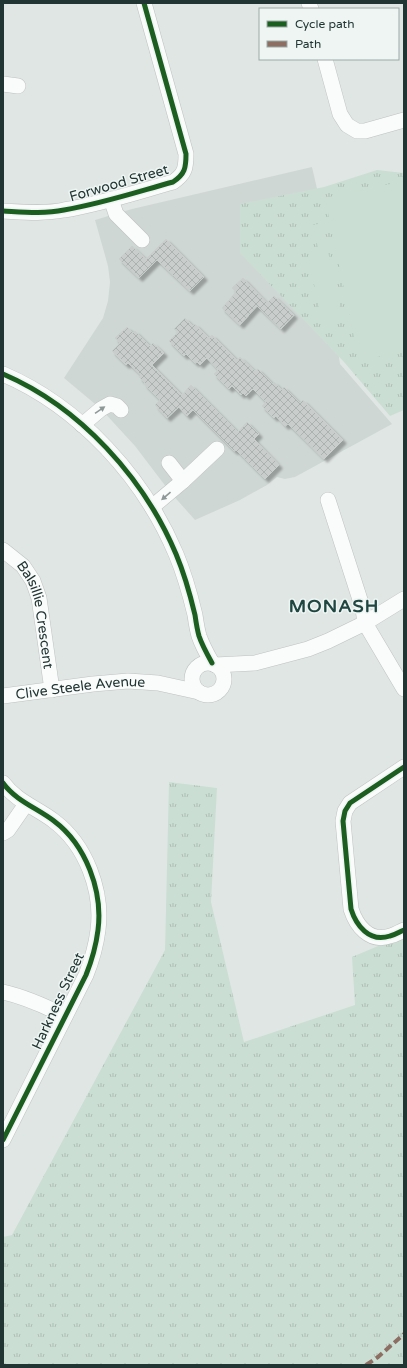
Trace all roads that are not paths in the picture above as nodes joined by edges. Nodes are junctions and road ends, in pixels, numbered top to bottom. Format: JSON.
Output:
{"nodes":[{"id":1,"x":144,"y":3,"type":"edge"},
{"id":2,"x":324,"y":60,"type":"edge"},
{"id":3,"x":3,"y":84,"type":"edge"},
{"id":4,"x":18,"y":86,"type":"dead end"},
{"id":5,"x":404,"y":120,"type":"edge"},
{"id":6,"x":111,"y":199,"type":"junction"},
{"id":7,"x":3,"y":211,"type":"edge"},
{"id":8,"x":142,"y":240,"type":"dead end"},
{"id":9,"x":3,"y":374,"type":"edge"},
{"id":10,"x":121,"y":410,"type":"dead end"},
{"id":11,"x":82,"y":425,"type":"junction"},
{"id":12,"x":217,"y":449,"type":"dead end"},
{"id":13,"x":169,"y":463,"type":"dead end"},
{"id":14,"x":183,"y":481,"type":"junction"},
{"id":15,"x":328,"y":500,"type":"dead end"},
{"id":16,"x":152,"y":507,"type":"junction"},
{"id":17,"x":3,"y":550,"type":"edge"},
{"id":18,"x":404,"y":599,"type":"edge"},
{"id":19,"x":366,"y":623,"type":"junction"},
{"id":20,"x":199,"y":636,"type":"junction"},
{"id":21,"x":214,"y":664,"type":"junction"},
{"id":22,"x":255,"y":664,"type":"junction"},
{"id":23,"x":194,"y":670,"type":"junction"},
{"id":24,"x":158,"y":683,"type":"junction"},
{"id":25,"x":223,"y":684,"type":"junction"},
{"id":26,"x":404,"y":688,"type":"edge"},
{"id":27,"x":52,"y":690,"type":"junction"},
{"id":28,"x":199,"y":692,"type":"junction"},
{"id":29,"x":3,"y":696,"type":"edge"},
{"id":30,"x":404,"y":767,"type":"edge"},
{"id":31,"x":3,"y":783,"type":"edge"},
{"id":32,"x":26,"y":804,"type":"junction"},
{"id":33,"x":3,"y":833,"type":"edge"},
{"id":34,"x":404,"y":930,"type":"edge"},
{"id":35,"x":3,"y":992,"type":"edge"},
{"id":36,"x":65,"y":1016,"type":"junction"},
{"id":37,"x":3,"y":1140,"type":"edge"}],
"edges":[{"from":1,"to":6,"type":"street","name":"Forwood Street"},
{"from":2,"to":5,"type":"street"},
{"from":3,"to":4,"type":"street"},
{"from":6,"to":7,"type":"street","name":"Forwood Street"},
{"from":6,"to":8,"type":"street"},
{"from":9,"to":11,"type":"street"},
{"from":11,"to":10,"type":"street","one_way":true},
{"from":11,"to":16,"type":"street"},
{"from":12,"to":14,"type":"street"},
{"from":13,"to":14,"type":"street"},
{"from":14,"to":16,"type":"street","one_way":true},
{"from":15,"to":19,"type":"street"},
{"from":16,"to":20,"type":"street"},
{"from":17,"to":27,"type":"street","name":"Balsillie Crescent"},
{"from":18,"to":19,"type":"street"},
{"from":19,"to":22,"type":"street"},
{"from":19,"to":26,"type":"street"},
{"from":20,"to":21,"type":"street"},
{"from":20,"to":23,"type":"street"},
{"from":21,"to":22,"type":"street"},
{"from":21,"to":23,"type":"street"},
{"from":21,"to":25,"type":"street"},
{"from":22,"to":25,"type":"street"},
{"from":23,"to":24,"type":"street","name":"Clive Steele Avenue"},
{"from":23,"to":28,"type":"street"},
{"from":24,"to":27,"type":"street","name":"Clive Steele Avenue"},
{"from":24,"to":28,"type":"street","name":"Clive Steele Avenue"},
{"from":25,"to":28,"type":"street"},
{"from":27,"to":29,"type":"street","name":"Clive Steele Avenue"},
{"from":30,"to":34,"type":"street"},
{"from":31,"to":32,"type":"street","name":"Harkness Street"},
{"from":32,"to":33,"type":"street"},
{"from":32,"to":36,"type":"street","name":"Harkness Street"},
{"from":35,"to":36,"type":"street"},
{"from":36,"to":37,"type":"street","name":"Harkness Street"}]}
